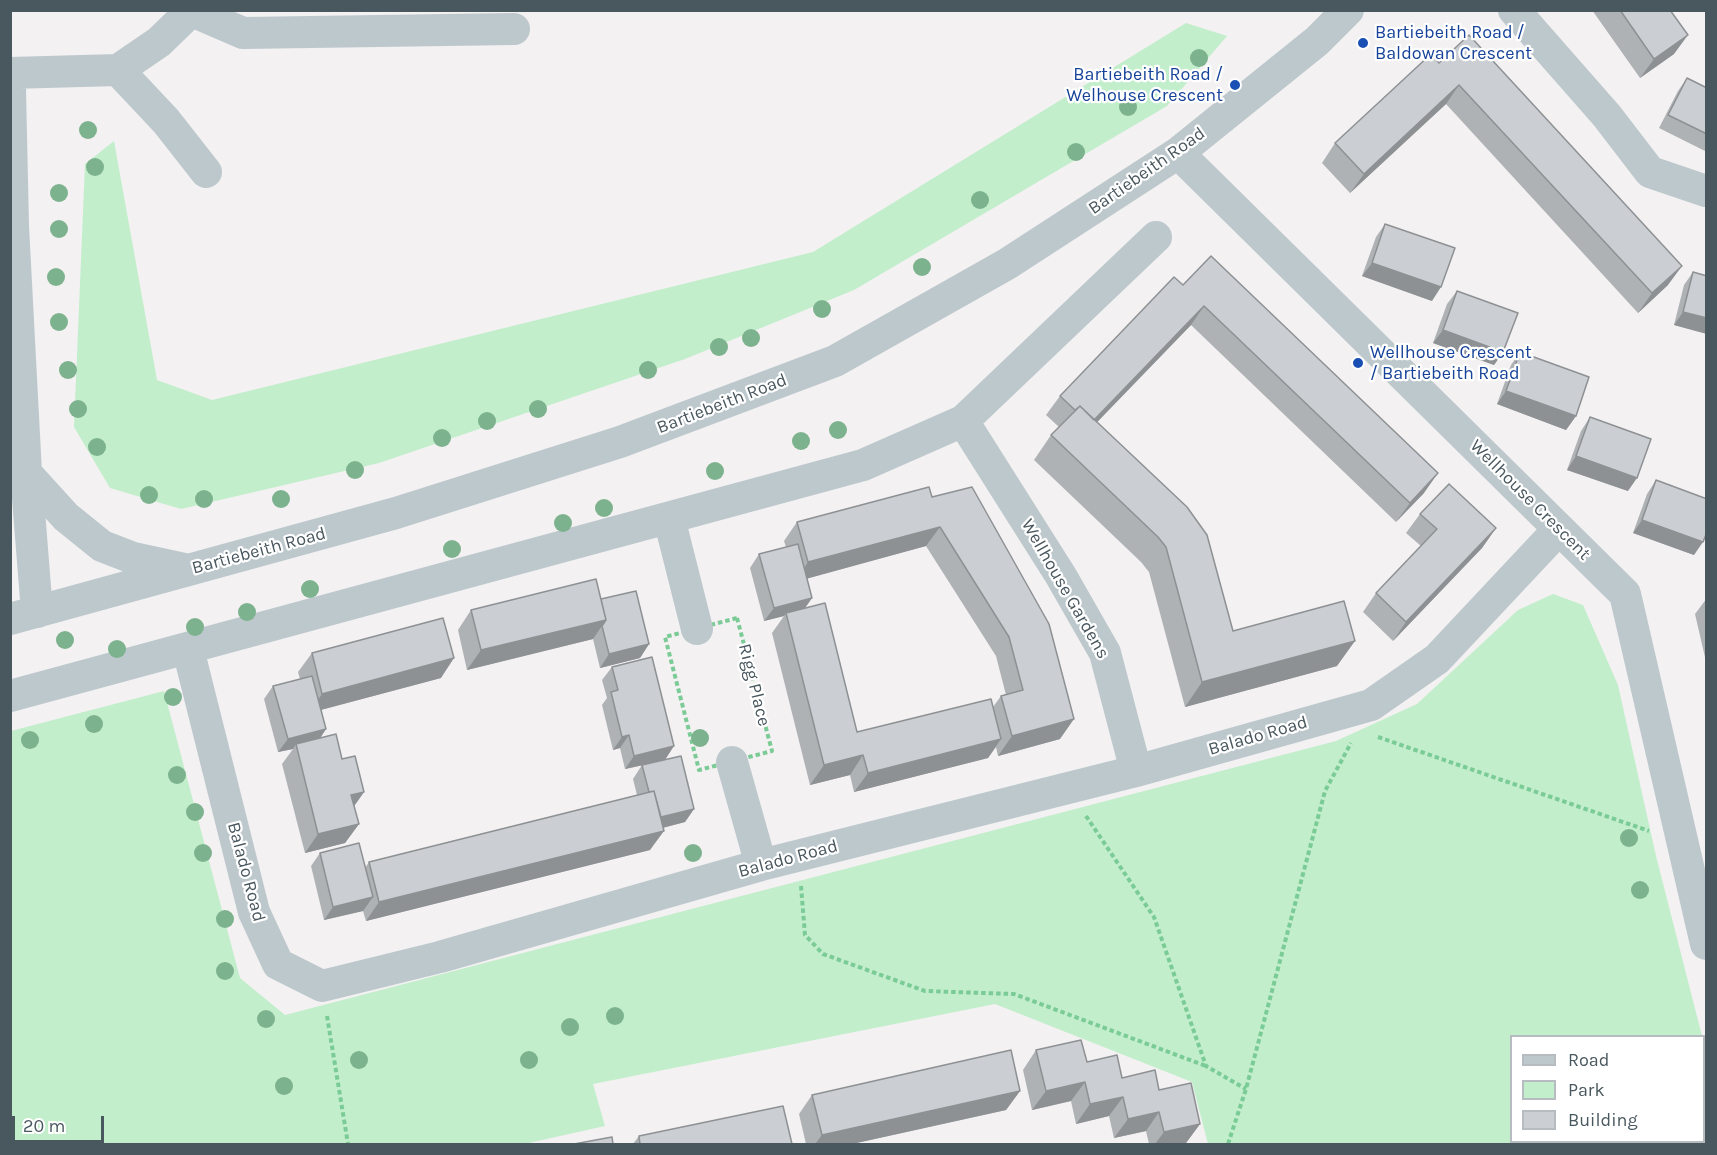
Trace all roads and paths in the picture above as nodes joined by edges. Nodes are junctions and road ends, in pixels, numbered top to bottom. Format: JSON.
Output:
{"nodes":[{"id":1,"x":1348,"y":10,"type":"edge"},
{"id":2,"x":1514,"y":10,"type":"edge"},
{"id":3,"x":192,"y":11,"type":"edge"},
{"id":4,"x":514,"y":29,"type":"dead end"},
{"id":5,"x":118,"y":70,"type":"junction"},
{"id":6,"x":10,"y":73,"type":"edge"},
{"id":7,"x":10,"y":89,"type":"edge"},
{"id":8,"x":1178,"y":153,"type":"junction"},
{"id":9,"x":206,"y":172,"type":"dead end"},
{"id":10,"x":1707,"y":191,"type":"edge"},
{"id":11,"x":12,"y":226,"type":"edge"},
{"id":12,"x":1156,"y":237,"type":"dead end"},
{"id":13,"x":963,"y":421,"type":"junction"},
{"id":14,"x":26,"y":473,"type":"junction"},
{"id":15,"x":669,"y":518,"type":"junction"},
{"id":16,"x":1558,"y":529,"type":"junction"},
{"id":17,"x":188,"y":570,"type":"junction"},
{"id":18,"x":24,"y":616,"type":"edge"},
{"id":19,"x":698,"y":629,"type":"junction"},
{"id":20,"x":188,"y":649,"type":"junction"},
{"id":21,"x":10,"y":696,"type":"edge"},
{"id":22,"x":1364,"y":717,"type":"junction"},
{"id":23,"x":732,"y":762,"type":"junction"},
{"id":24,"x":1136,"y":771,"type":"junction"},
{"id":25,"x":1067,"y":788,"type":"junction"},
{"id":26,"x":1683,"y":842,"type":"junction"},
{"id":27,"x":799,"y":856,"type":"junction"},
{"id":28,"x":761,"y":865,"type":"junction"},
{"id":29,"x":1707,"y":945,"type":"edge"},
{"id":30,"x":322,"y":986,"type":"junction"},
{"id":31,"x":1206,"y":1066,"type":"junction"},
{"id":32,"x":1246,"y":1089,"type":"junction"},
{"id":33,"x":348,"y":1144,"type":"edge"},
{"id":34,"x":1228,"y":1144,"type":"edge"}],
"edges":[{"from":1,"to":8,"type":"street","name":"Bartiebeith Road"},
{"from":2,"to":10,"type":"street"},
{"from":3,"to":4,"type":"street"},
{"from":3,"to":5,"type":"street"},
{"from":5,"to":6,"type":"street"},
{"from":5,"to":9,"type":"street"},
{"from":7,"to":11,"type":"street"},
{"from":8,"to":16,"type":"street","name":"Wellhouse Crescent"},
{"from":8,"to":17,"type":"street","name":"Bartiebeith Road"},
{"from":11,"to":14,"type":"street"},
{"from":12,"to":13,"type":"street"},
{"from":13,"to":15,"type":"street"},
{"from":13,"to":24,"type":"street","name":"Wellhouse Gardens"},
{"from":14,"to":17,"type":"street"},
{"from":14,"to":18,"type":"street"},
{"from":15,"to":19,"type":"street"},
{"from":15,"to":20,"type":"street"},
{"from":16,"to":22,"type":"street","name":"Balado Road"},
{"from":16,"to":26,"type":"street","name":"Wellhouse Crescent"},
{"from":17,"to":18,"type":"street","name":"Bartiebeith Road"},
{"from":19,"to":23,"type":"path","name":"Rigg Place"},
{"from":19,"to":23,"type":"path","name":"Rigg Place"},
{"from":20,"to":21,"type":"street"},
{"from":20,"to":30,"type":"street","name":"Balado Road"},
{"from":22,"to":24,"type":"street","name":"Balado Road"},
{"from":22,"to":26,"type":"path"},
{"from":22,"to":32,"type":"path"},
{"from":23,"to":28,"type":"street"},
{"from":24,"to":25,"type":"street","name":"Balado Road"},
{"from":25,"to":27,"type":"street","name":"Balado Road"},
{"from":25,"to":31,"type":"path"},
{"from":26,"to":29,"type":"street","name":"Wellhouse Crescent"},
{"from":27,"to":28,"type":"street","name":"Balado Road"},
{"from":27,"to":31,"type":"path"},
{"from":28,"to":30,"type":"street","name":"Balado Road"},
{"from":30,"to":33,"type":"path"},
{"from":31,"to":32,"type":"path"},
{"from":32,"to":34,"type":"path"}]}
